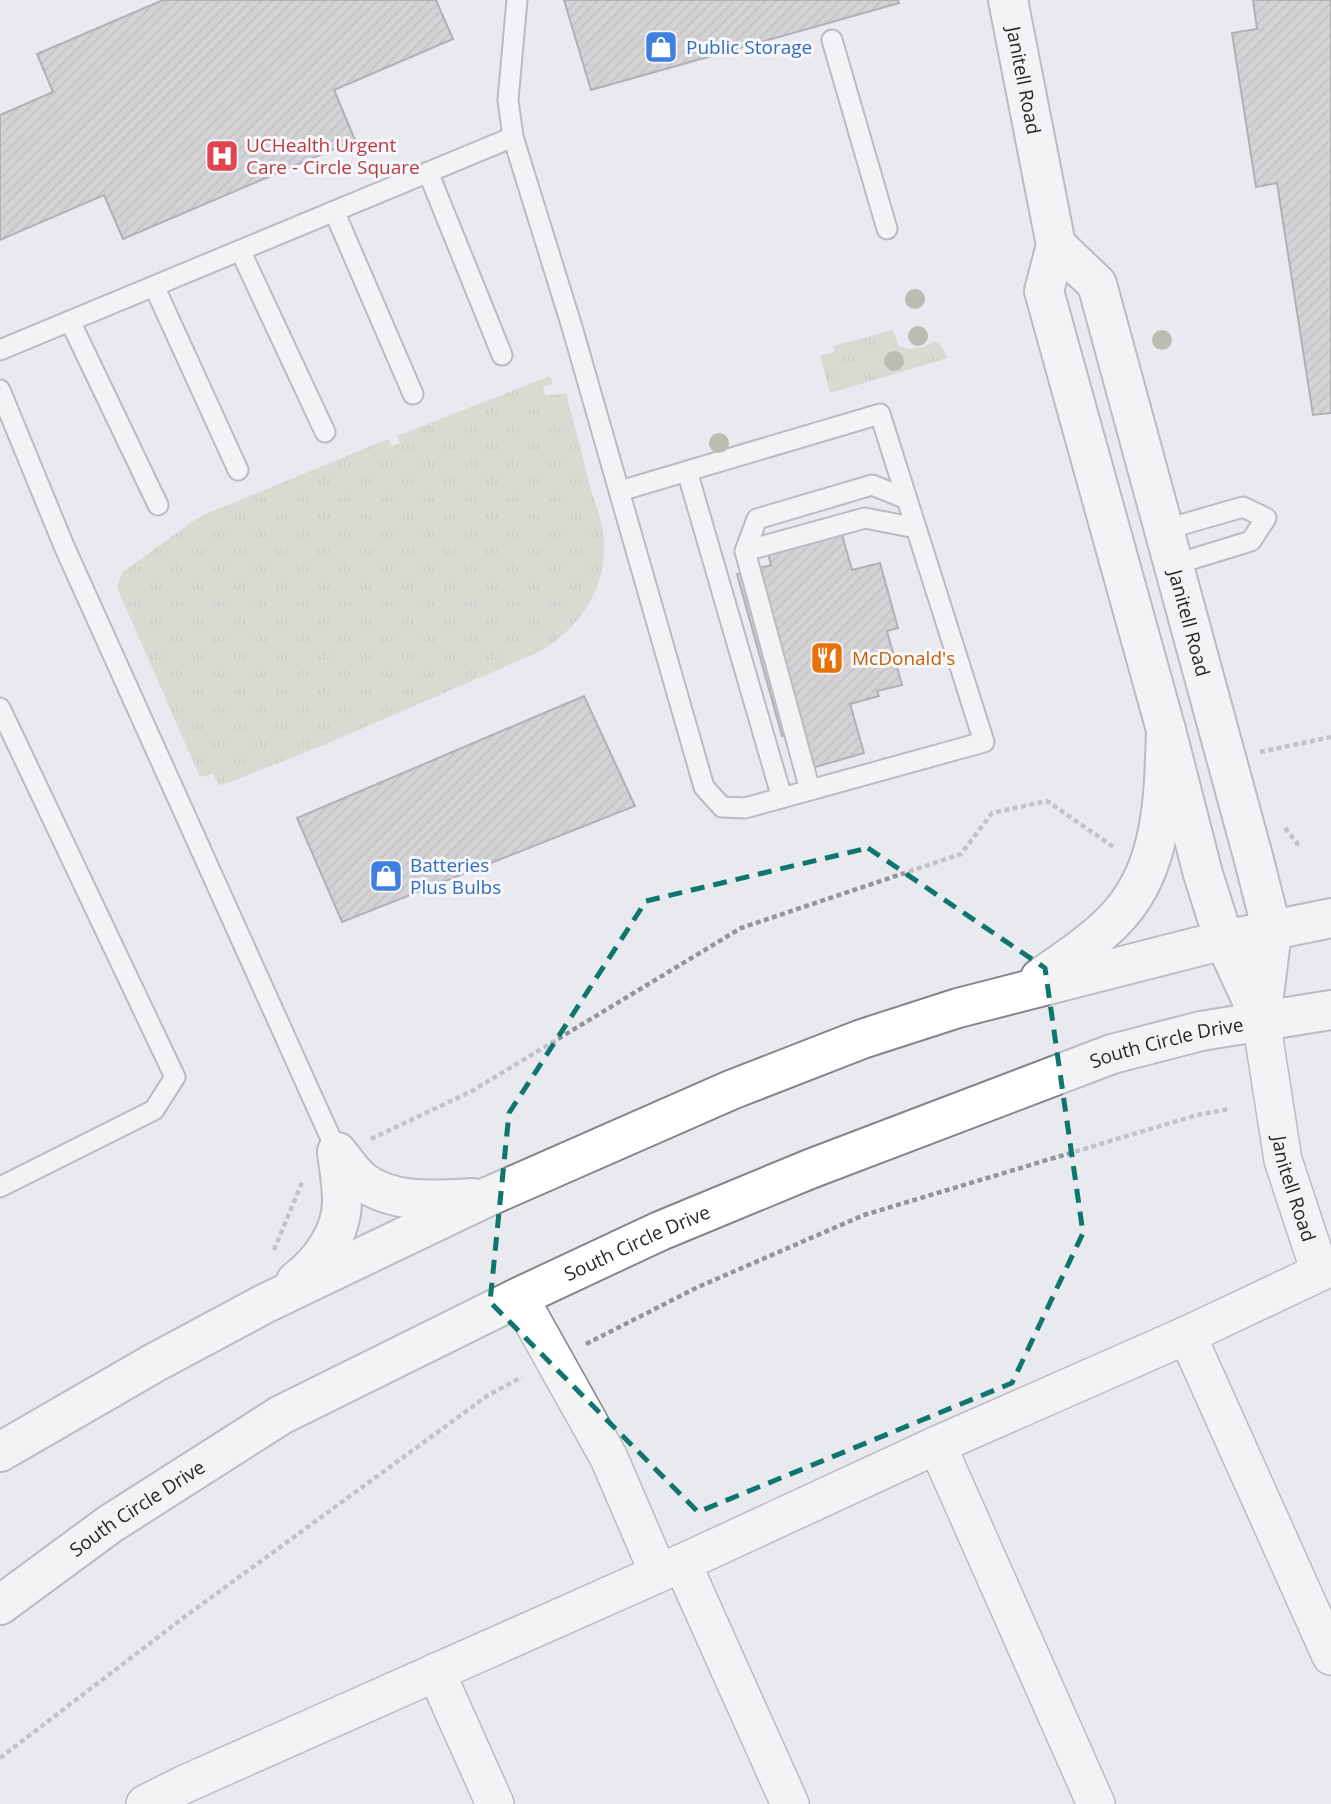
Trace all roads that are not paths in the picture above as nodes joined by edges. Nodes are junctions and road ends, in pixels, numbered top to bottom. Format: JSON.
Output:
{"nodes":[{"id":1,"x":517,"y":0,"type":"edge"},
{"id":2,"x":1008,"y":0,"type":"edge"},
{"id":3,"x":832,"y":40,"type":"dead end"},
{"id":4,"x":513,"y":136,"type":"junction"},
{"id":5,"x":428,"y":172,"type":"junction"},
{"id":6,"x":334,"y":211,"type":"junction"},
{"id":7,"x":887,"y":229,"type":"dead end"},
{"id":8,"x":1056,"y":245,"type":"junction"},
{"id":9,"x":240,"y":250,"type":"junction"},
{"id":10,"x":154,"y":286,"type":"junction"},
{"id":11,"x":70,"y":321,"type":"junction"},
{"id":12,"x":0,"y":350,"type":"edge"},
{"id":13,"x":502,"y":355,"type":"dead end"},
{"id":14,"x":0,"y":390,"type":"edge"},
{"id":15,"x":413,"y":394,"type":"dead end"},
{"id":16,"x":325,"y":432,"type":"dead end"},
{"id":17,"x":238,"y":470,"type":"dead end"},
{"id":18,"x":687,"y":471,"type":"junction"},
{"id":19,"x":620,"y":491,"type":"junction"},
{"id":20,"x":907,"y":499,"type":"junction"},
{"id":21,"x":158,"y":505,"type":"dead end"},
{"id":22,"x":916,"y":528,"type":"junction"},
{"id":23,"x":745,"y":551,"type":"junction"},
{"id":24,"x":0,"y":708,"type":"edge"},
{"id":25,"x":1166,"y":730,"type":"junction"},
{"id":26,"x":810,"y":790,"type":"junction"},
{"id":27,"x":782,"y":798,"type":"junction"},
{"id":28,"x":1331,"y":918,"type":"edge"},
{"id":29,"x":1272,"y":931,"type":"junction"},
{"id":30,"x":1224,"y":940,"type":"junction"},
{"id":31,"x":1023,"y":990,"type":"junction"},
{"id":32,"x":1331,"y":1010,"type":"edge"},
{"id":33,"x":1261,"y":1020,"type":"junction"},
{"id":34,"x":352,"y":1146,"type":"junction"},
{"id":35,"x":0,"y":1187,"type":"edge"},
{"id":36,"x":485,"y":1198,"type":"junction"},
{"id":37,"x":1325,"y":1270,"type":"edge"},
{"id":38,"x":519,"y":1297,"type":"junction"},
{"id":39,"x":266,"y":1303,"type":"junction"},
{"id":40,"x":1187,"y":1335,"type":"junction"},
{"id":41,"x":937,"y":1446,"type":"junction"},
{"id":42,"x":0,"y":1452,"type":"edge"},
{"id":43,"x":670,"y":1568,"type":"junction"},
{"id":44,"x":0,"y":1605,"type":"edge"},
{"id":45,"x":1331,"y":1656,"type":"edge"},
{"id":46,"x":436,"y":1672,"type":"junction"},
{"id":47,"x":190,"y":1794,"type":"edge"},
{"id":48,"x":145,"y":1804,"type":"edge"},
{"id":49,"x":495,"y":1804,"type":"edge"},
{"id":50,"x":789,"y":1804,"type":"edge"},
{"id":51,"x":1096,"y":1804,"type":"edge"}],
"edges":[{"from":1,"to":4,"type":"lane"},
{"from":2,"to":8,"type":"main road","name":"Janitell Road"},
{"from":3,"to":7,"type":"lane"},
{"from":4,"to":5,"type":"lane"},
{"from":4,"to":19,"type":"lane"},
{"from":5,"to":6,"type":"lane"},
{"from":5,"to":13,"type":"lane"},
{"from":6,"to":9,"type":"lane"},
{"from":6,"to":15,"type":"lane"},
{"from":8,"to":25,"type":"main road","name":"Janitell Road"},
{"from":8,"to":29,"type":"main road","name":"Janitell Road"},
{"from":9,"to":10,"type":"lane"},
{"from":9,"to":16,"type":"lane"},
{"from":10,"to":11,"type":"lane"},
{"from":10,"to":17,"type":"lane"},
{"from":11,"to":12,"type":"lane"},
{"from":11,"to":21,"type":"lane"},
{"from":14,"to":34,"type":"lane"},
{"from":18,"to":19,"type":"lane"},
{"from":18,"to":20,"type":"lane"},
{"from":18,"to":27,"type":"lane"},
{"from":19,"to":27,"type":"lane"},
{"from":20,"to":22,"type":"lane"},
{"from":20,"to":23,"type":"lane"},
{"from":22,"to":23,"type":"lane"},
{"from":22,"to":26,"type":"lane"},
{"from":23,"to":26,"type":"lane"},
{"from":24,"to":35,"type":"lane"},
{"from":25,"to":30,"type":"main road","name":"Janitell Road"},
{"from":25,"to":31,"type":"main road"},
{"from":26,"to":27,"type":"lane"},
{"from":28,"to":29,"type":"main road"},
{"from":29,"to":30,"type":"main road"},
{"from":29,"to":33,"type":"main road","name":"Janitell Road"},
{"from":30,"to":31,"type":"main road"},
{"from":30,"to":33,"type":"main road","name":"Janitell Road"},
{"from":31,"to":36,"type":"main road"},
{"from":32,"to":33,"type":"main road","name":"South Circle Drive"},
{"from":33,"to":37,"type":"street","name":"Janitell Road"},
{"from":33,"to":38,"type":"main road","name":"South Circle Drive"},
{"from":34,"to":36,"type":"main road"},
{"from":34,"to":39,"type":"main road"},
{"from":36,"to":39,"type":"main road"},
{"from":37,"to":40,"type":"street"},
{"from":38,"to":43,"type":"street"},
{"from":38,"to":44,"type":"main road","name":"South Circle Drive"},
{"from":39,"to":42,"type":"main road"},
{"from":40,"to":41,"type":"street"},
{"from":40,"to":45,"type":"street"},
{"from":41,"to":43,"type":"street"},
{"from":41,"to":51,"type":"street"},
{"from":43,"to":46,"type":"street"},
{"from":43,"to":50,"type":"street"},
{"from":46,"to":47,"type":"street"},
{"from":46,"to":49,"type":"street"},
{"from":47,"to":48,"type":"street"}]}
